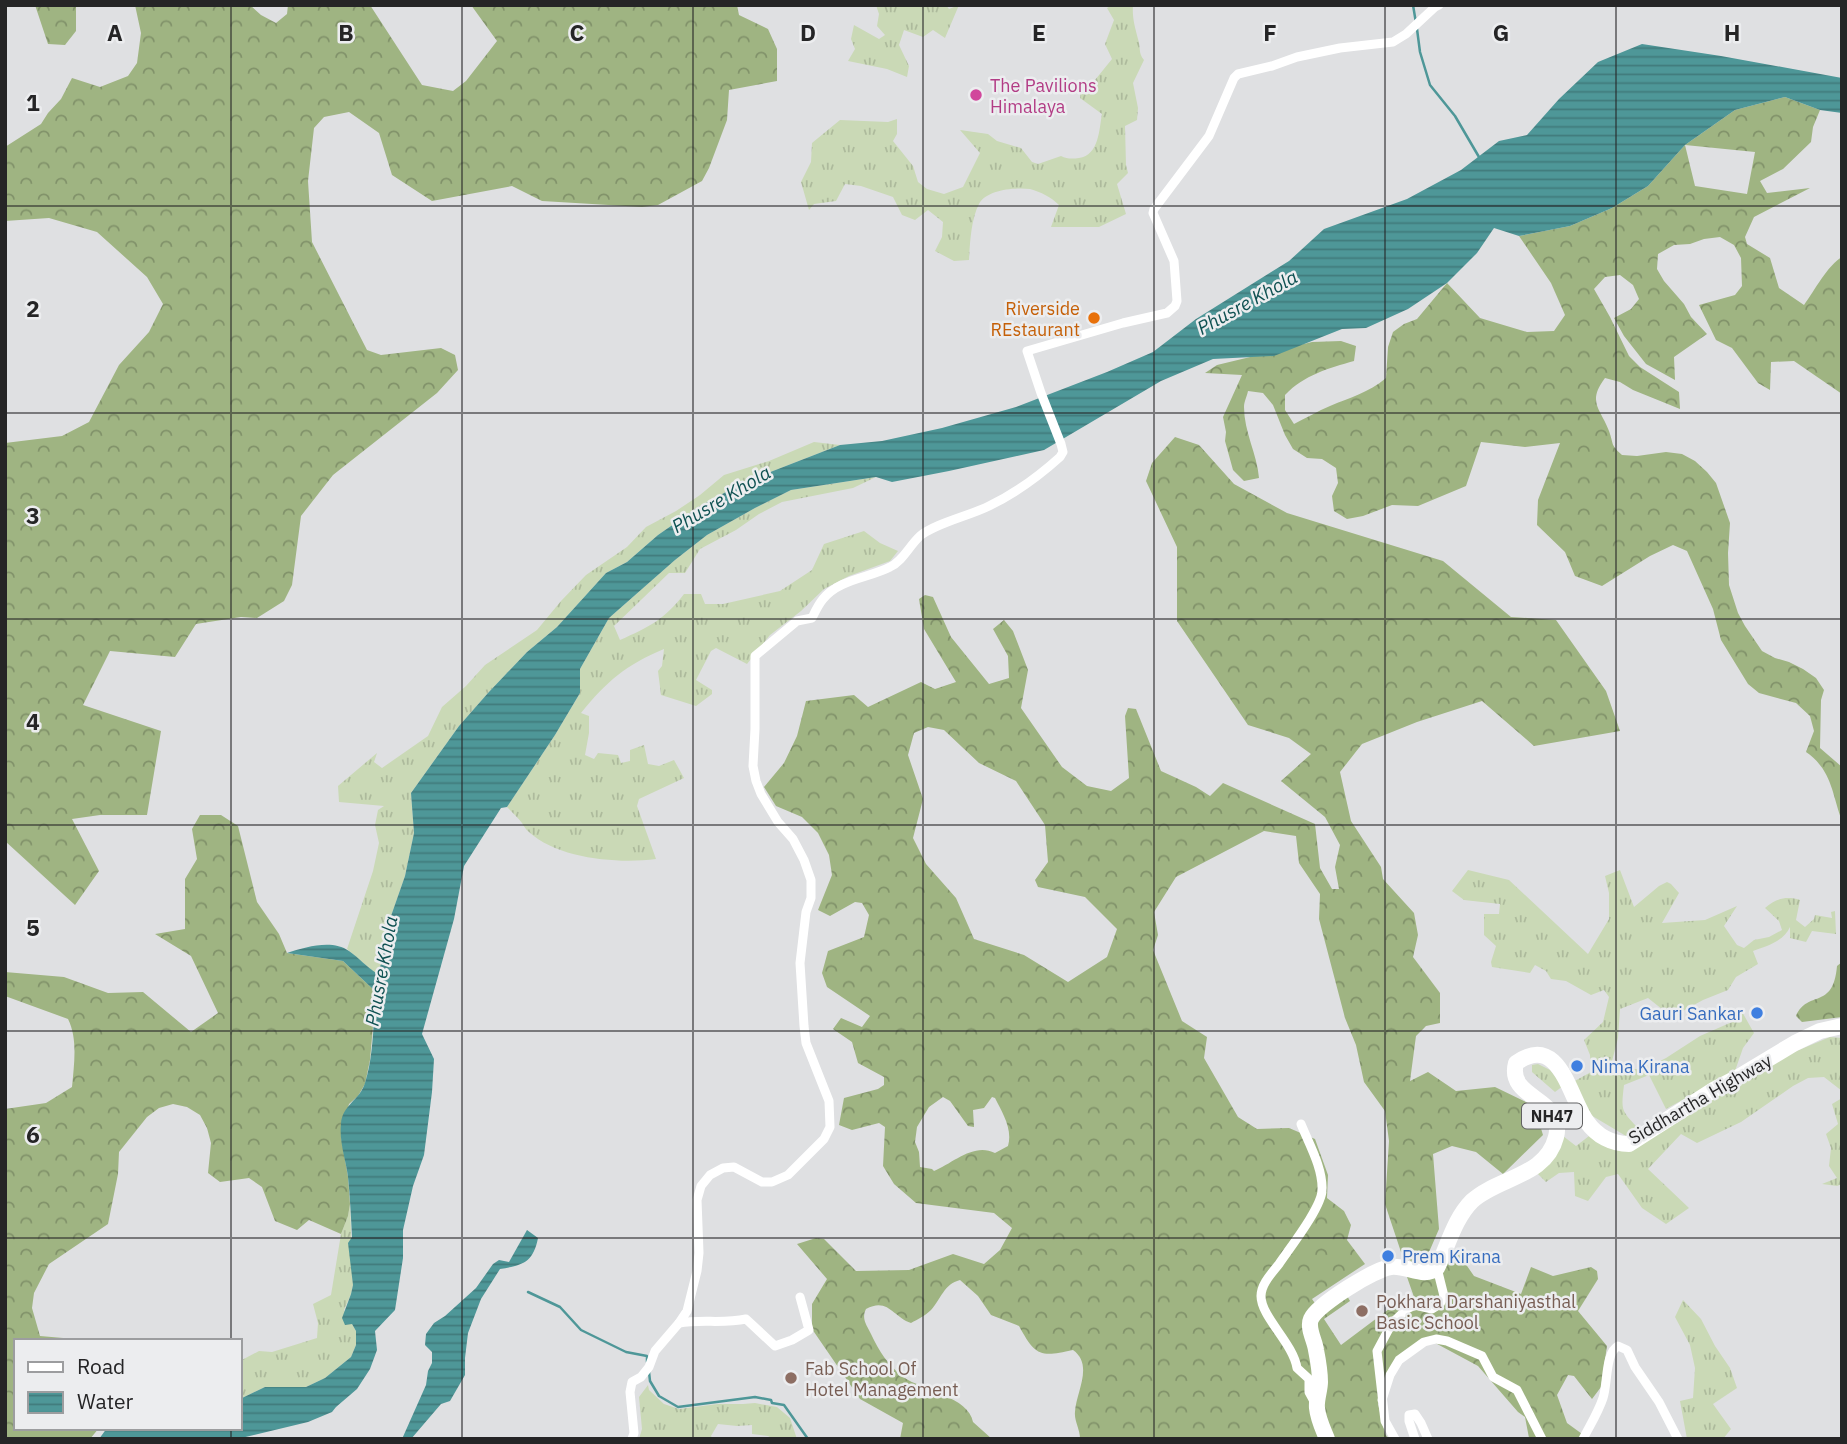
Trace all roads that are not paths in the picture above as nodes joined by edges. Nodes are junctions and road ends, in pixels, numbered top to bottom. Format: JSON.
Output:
{"nodes":[{"id":1,"x":1439,"y":5,"type":"edge"},
{"id":2,"x":1842,"y":1026,"type":"edge"},
{"id":3,"x":1301,"y":1124,"type":"dead end"},
{"id":4,"x":1437,"y":1268,"type":"junction"},
{"id":5,"x":800,"y":1297,"type":"dead end"},
{"id":6,"x":679,"y":1323,"type":"junction"},
{"id":7,"x":1382,"y":1400,"type":"junction"},
{"id":8,"x":1317,"y":1408,"type":"junction"},
{"id":9,"x":632,"y":1439,"type":"edge"},
{"id":10,"x":1327,"y":1439,"type":"edge"},
{"id":11,"x":1395,"y":1439,"type":"edge"},
{"id":12,"x":1416,"y":1439,"type":"edge"},
{"id":13,"x":1428,"y":1439,"type":"edge"},
{"id":14,"x":1542,"y":1439,"type":"edge"},
{"id":15,"x":1583,"y":1439,"type":"edge"},
{"id":16,"x":1678,"y":1439,"type":"edge"}],
"edges":[{"from":1,"to":6,"type":"street"},
{"from":2,"to":4,"type":"highway","name":"Siddhartha Highway","number":"NH47"},
{"from":3,"to":8,"type":"street"},
{"from":4,"to":7,"type":"street"},
{"from":4,"to":8,"type":"highway"},
{"from":5,"to":6,"type":"street"},
{"from":6,"to":9,"type":"street"},
{"from":7,"to":11,"type":"street"},
{"from":7,"to":14,"type":"street"},
{"from":8,"to":10,"type":"highway"},
{"from":12,"to":13,"type":"street"},
{"from":15,"to":16,"type":"street"}]}
